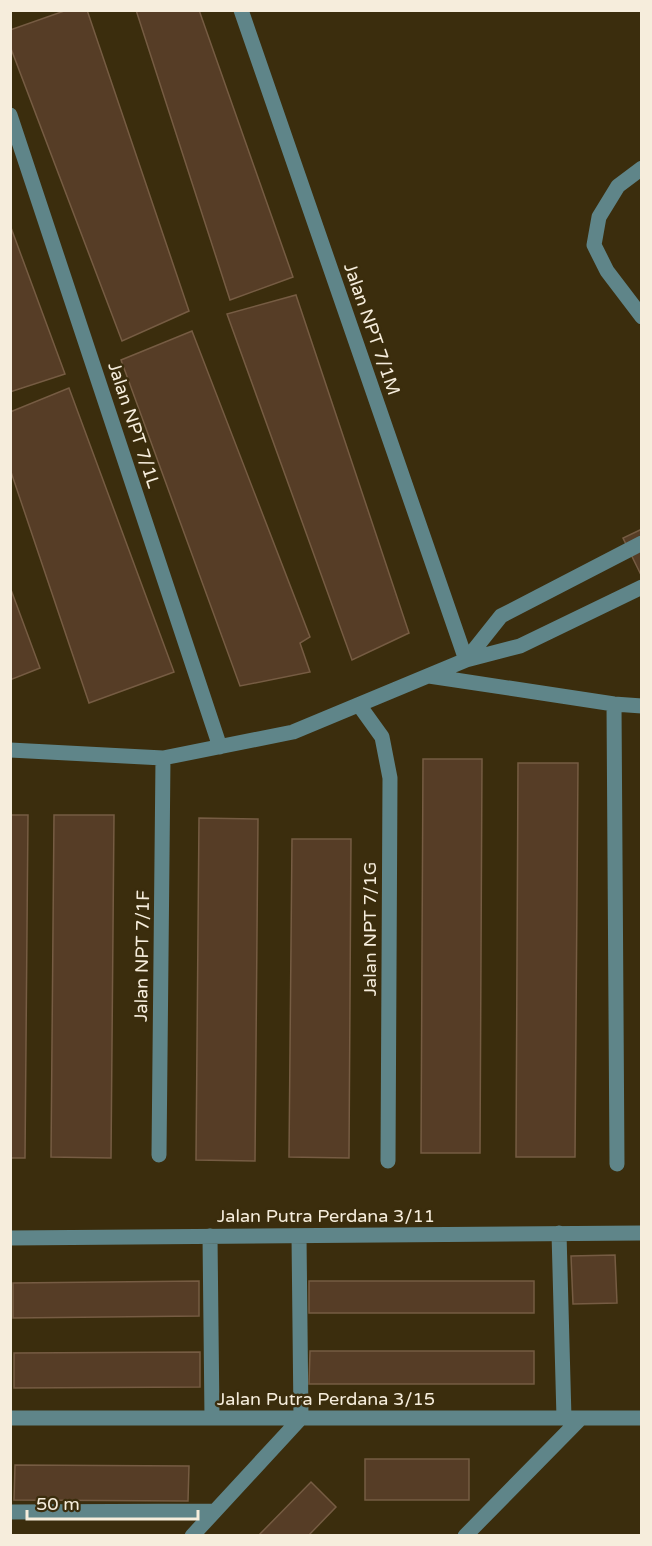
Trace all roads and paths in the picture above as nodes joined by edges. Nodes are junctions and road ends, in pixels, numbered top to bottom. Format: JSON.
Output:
{"nodes":[{"id":1,"x":241,"y":10,"type":"edge"},
{"id":2,"x":10,"y":115,"type":"edge"},
{"id":3,"x":642,"y":168,"type":"edge"},
{"id":4,"x":642,"y":317,"type":"edge"},
{"id":5,"x":642,"y":543,"type":"edge"},
{"id":6,"x":642,"y":587,"type":"edge"},
{"id":7,"x":466,"y":660,"type":"junction"},
{"id":8,"x":429,"y":676,"type":"junction"},
{"id":9,"x":614,"y":704,"type":"junction"},
{"id":10,"x":359,"y":705,"type":"junction"},
{"id":11,"x":642,"y":706,"type":"edge"},
{"id":12,"x":220,"y":747,"type":"junction"},
{"id":13,"x":10,"y":750,"type":"edge"},
{"id":14,"x":163,"y":758,"type":"junction"},
{"id":15,"x":159,"y":1155,"type":"dead end"},
{"id":16,"x":388,"y":1161,"type":"dead end"},
{"id":17,"x":616,"y":1164,"type":"dead end"},
{"id":18,"x":559,"y":1233,"type":"junction"},
{"id":19,"x":642,"y":1233,"type":"edge"},
{"id":20,"x":210,"y":1236,"type":"junction"},
{"id":21,"x":299,"y":1236,"type":"junction"},
{"id":22,"x":10,"y":1238,"type":"edge"},
{"id":23,"x":10,"y":1418,"type":"edge"},
{"id":24,"x":212,"y":1418,"type":"junction"},
{"id":25,"x":301,"y":1418,"type":"junction"},
{"id":26,"x":564,"y":1418,"type":"junction"},
{"id":27,"x":580,"y":1418,"type":"junction"},
{"id":28,"x":642,"y":1418,"type":"edge"},
{"id":29,"x":214,"y":1511,"type":"junction"},
{"id":30,"x":10,"y":1512,"type":"edge"},
{"id":31,"x":192,"y":1536,"type":"edge"},
{"id":32,"x":465,"y":1536,"type":"edge"}],
"edges":[{"from":1,"to":7,"type":"street","name":"Jalan NPT 7/1M"},
{"from":2,"to":12,"type":"street","name":"Jalan NPT 7/1L"},
{"from":3,"to":4,"type":"street"},
{"from":5,"to":7,"type":"street"},
{"from":6,"to":7,"type":"street"},
{"from":7,"to":8,"type":"street"},
{"from":8,"to":9,"type":"street"},
{"from":8,"to":10,"type":"street"},
{"from":9,"to":11,"type":"street"},
{"from":9,"to":17,"type":"street"},
{"from":10,"to":12,"type":"street"},
{"from":10,"to":16,"type":"street","name":"Jalan NPT 7/1G"},
{"from":12,"to":14,"type":"street"},
{"from":13,"to":14,"type":"street"},
{"from":14,"to":15,"type":"street","name":"Jalan NPT 7/1F"},
{"from":18,"to":19,"type":"street","name":"Jalan Putra Perdana 3/11"},
{"from":18,"to":21,"type":"street","name":"Jalan Putra Perdana 3/11"},
{"from":18,"to":26,"type":"street"},
{"from":20,"to":21,"type":"street","name":"Jalan Putra Perdana 3/11"},
{"from":20,"to":22,"type":"street","name":"Jalan Putra Perdana 3/11"},
{"from":20,"to":24,"type":"street"},
{"from":21,"to":25,"type":"street"},
{"from":23,"to":24,"type":"street","name":"Jalan Putra Perdana 3/15"},
{"from":24,"to":25,"type":"street","name":"Jalan Putra Perdana 3/15"},
{"from":25,"to":26,"type":"street","name":"Jalan Putra Perdana 3/15"},
{"from":25,"to":29,"type":"street"},
{"from":26,"to":27,"type":"street","name":"Jalan Putra Perdana 3/15"},
{"from":27,"to":28,"type":"street","name":"Jalan Putra Perdana 3/15"},
{"from":27,"to":32,"type":"street"},
{"from":29,"to":30,"type":"street"},
{"from":29,"to":31,"type":"street"}]}
